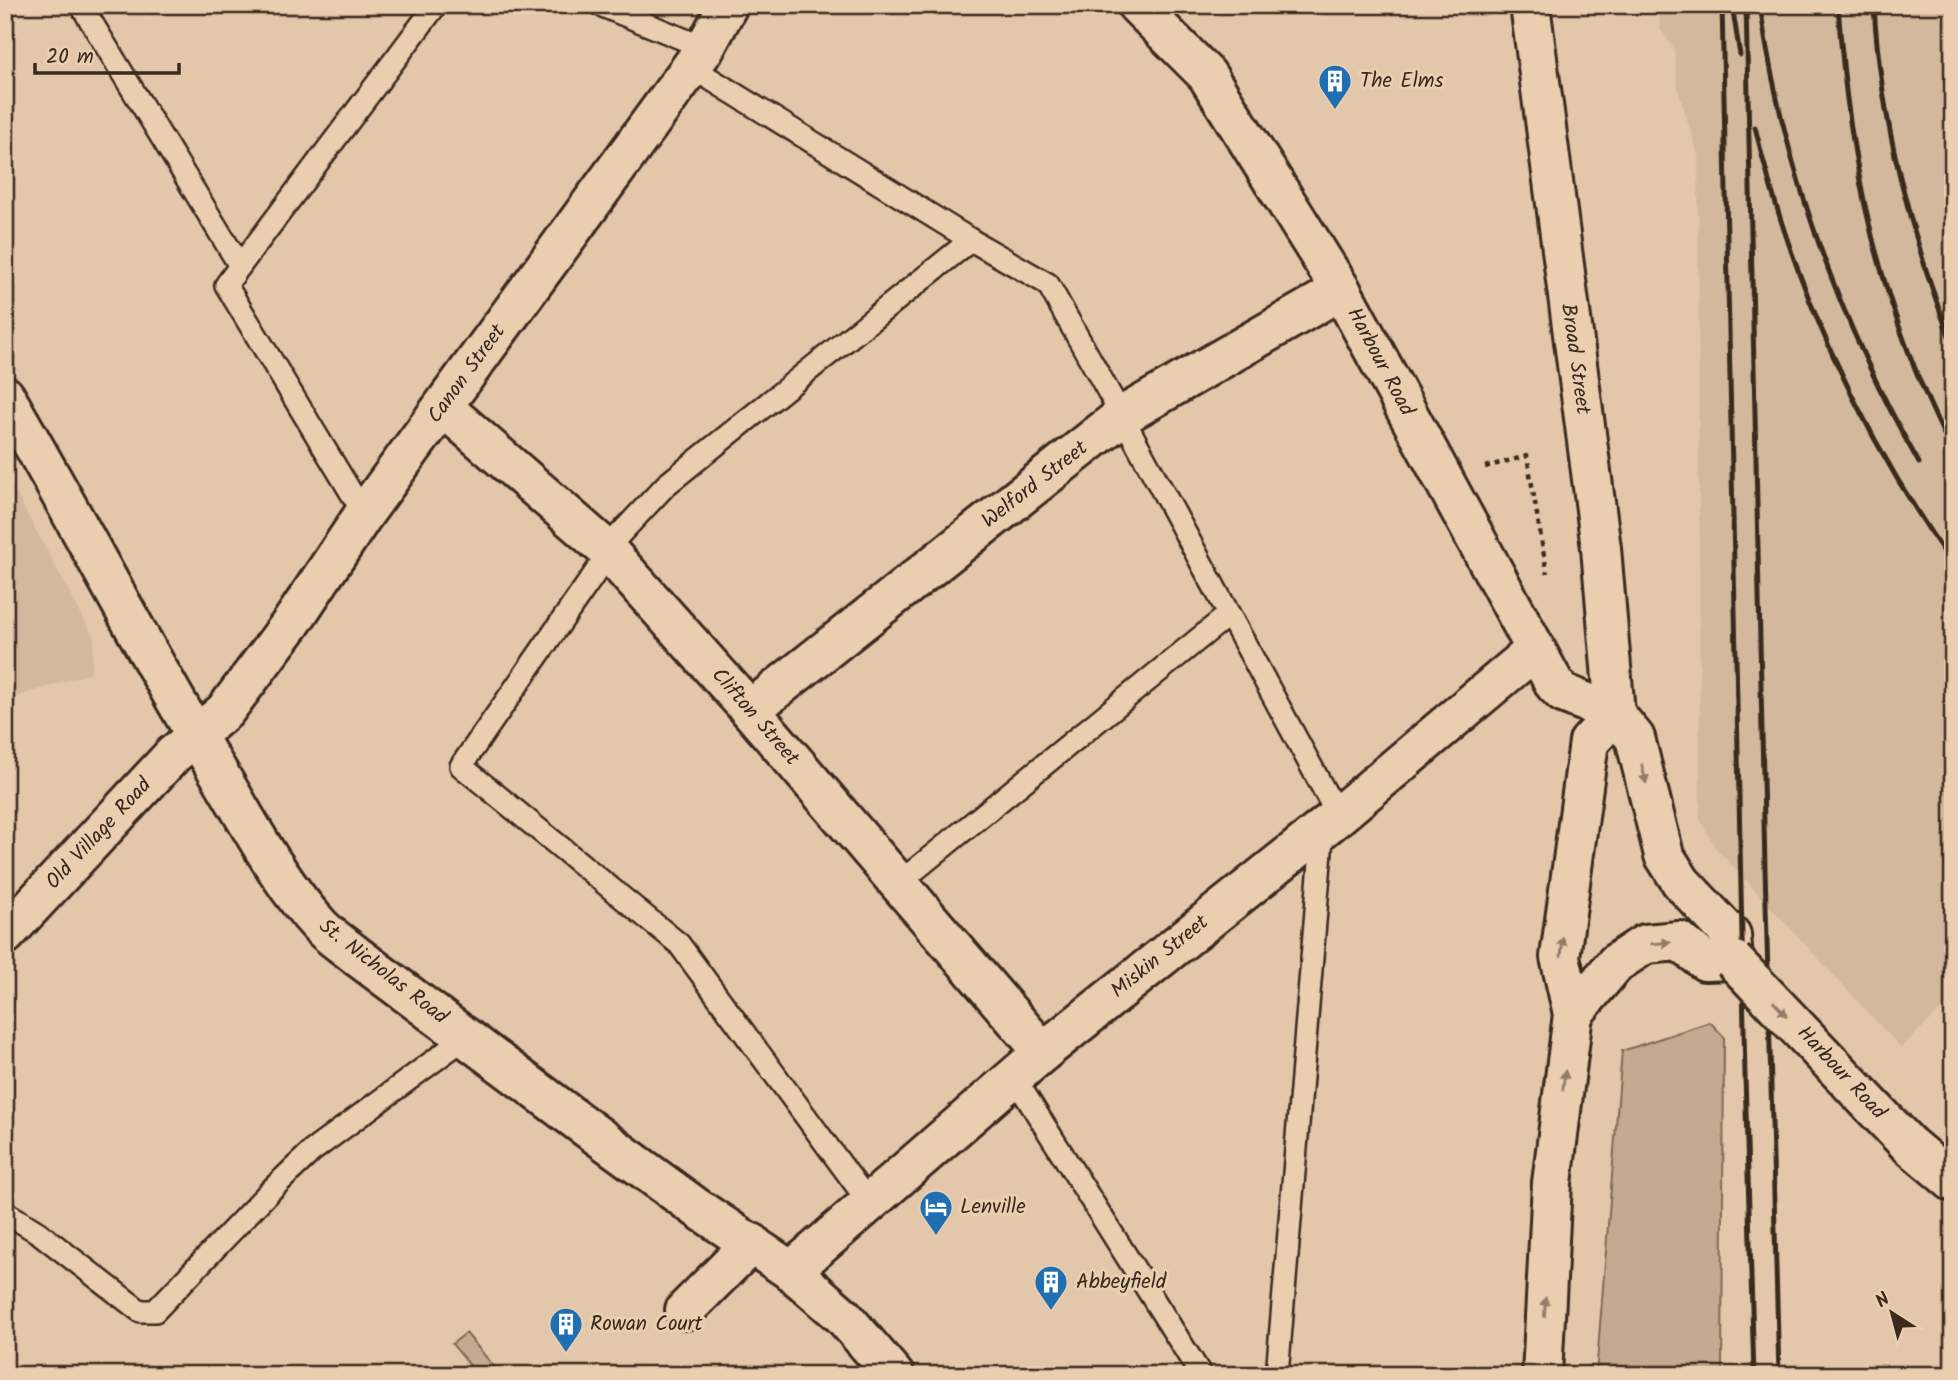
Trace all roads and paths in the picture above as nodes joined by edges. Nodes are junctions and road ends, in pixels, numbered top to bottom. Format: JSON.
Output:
{"nodes":[{"id":1,"x":80,"y":5,"type":"edge"},
{"id":2,"x":436,"y":5,"type":"edge"},
{"id":3,"x":600,"y":5,"type":"edge"},
{"id":4,"x":728,"y":5,"type":"edge"},
{"id":5,"x":1137,"y":5,"type":"edge"},
{"id":6,"x":1530,"y":5,"type":"edge"},
{"id":7,"x":698,"y":57,"type":"junction"},
{"id":8,"x":971,"y":240,"type":"junction"},
{"id":9,"x":240,"y":266,"type":"junction"},
{"id":10,"x":1341,"y":290,"type":"junction"},
{"id":11,"x":5,"y":396,"type":"edge"},
{"id":12,"x":443,"y":407,"type":"junction"},
{"id":13,"x":1122,"y":416,"type":"junction"},
{"id":14,"x":1527,"y":456,"type":"dead end"},
{"id":15,"x":364,"y":514,"type":"junction"},
{"id":16,"x":607,"y":551,"type":"junction"},
{"id":17,"x":1227,"y":615,"type":"junction"},
{"id":18,"x":1529,"y":639,"type":"junction"},
{"id":19,"x":750,"y":710,"type":"junction"},
{"id":20,"x":1615,"y":714,"type":"junction"},
{"id":21,"x":195,"y":735,"type":"junction"},
{"id":22,"x":1330,"y":821,"type":"junction"},
{"id":23,"x":899,"y":883,"type":"junction"},
{"id":24,"x":5,"y":935,"type":"edge"},
{"id":25,"x":1733,"y":960,"type":"junction"},
{"id":26,"x":1573,"y":1014,"type":"junction"},
{"id":27,"x":466,"y":1037,"type":"junction"},
{"id":28,"x":1043,"y":1052,"type":"junction"},
{"id":29,"x":1014,"y":1077,"type":"junction"},
{"id":30,"x":1953,"y":1182,"type":"edge"},
{"id":31,"x":870,"y":1204,"type":"junction"},
{"id":32,"x":5,"y":1212,"type":"edge"},
{"id":33,"x":752,"y":1243,"type":"junction"},
{"id":34,"x":791,"y":1271,"type":"junction"},
{"id":35,"x":685,"y":1310,"type":"dead end"},
{"id":36,"x":894,"y":1375,"type":"edge"},
{"id":37,"x":1201,"y":1375,"type":"edge"},
{"id":38,"x":1277,"y":1375,"type":"edge"},
{"id":39,"x":1542,"y":1375,"type":"edge"}],
"edges":[{"from":1,"to":9,"type":"lane"},
{"from":2,"to":9,"type":"lane"},
{"from":3,"to":7,"type":"lane"},
{"from":4,"to":7,"type":"street","name":"Canon Street"},
{"from":5,"to":10,"type":"street","name":"Harbour Road"},
{"from":6,"to":20,"type":"street","name":"Broad Street"},
{"from":7,"to":8,"type":"lane"},
{"from":7,"to":12,"type":"street","name":"Canon Street"},
{"from":8,"to":13,"type":"lane"},
{"from":8,"to":16,"type":"lane"},
{"from":9,"to":15,"type":"lane"},
{"from":10,"to":13,"type":"street","name":"Welford Street"},
{"from":10,"to":18,"type":"street","name":"Harbour Road"},
{"from":11,"to":21,"type":"street","name":"St. Nicholas Road"},
{"from":12,"to":15,"type":"street","name":"Canon Street"},
{"from":12,"to":16,"type":"street","name":"Clifton Street"},
{"from":13,"to":17,"type":"lane"},
{"from":13,"to":19,"type":"street","name":"Welford Street"},
{"from":14,"to":18,"type":"path"},
{"from":15,"to":21,"type":"street","name":"Canon Street"},
{"from":16,"to":19,"type":"street","name":"Clifton Street"},
{"from":16,"to":31,"type":"lane"},
{"from":17,"to":22,"type":"lane"},
{"from":17,"to":23,"type":"lane"},
{"from":18,"to":20,"type":"street","name":"Harbour Road"},
{"from":18,"to":22,"type":"street","name":"Miskin Street"},
{"from":19,"to":23,"type":"street","name":"Clifton Street"},
{"from":20,"to":25,"type":"street","one_way":true},
{"from":26,"to":20,"type":"street","one_way":true},
{"from":21,"to":24,"type":"street","name":"Old Village Road"},
{"from":21,"to":27,"type":"street","name":"St. Nicholas Road"},
{"from":22,"to":28,"type":"street","name":"Miskin Street"},
{"from":22,"to":38,"type":"lane"},
{"from":23,"to":28,"type":"street","name":"Clifton Street"},
{"from":26,"to":25,"type":"street","one_way":true},
{"from":25,"to":30,"type":"street","name":"Harbour Road","one_way":true,"bridge":true},
{"from":39,"to":26,"type":"street","one_way":true},
{"from":27,"to":32,"type":"lane"},
{"from":27,"to":33,"type":"street","name":"St. Nicholas Road"},
{"from":28,"to":29,"type":"street","name":"Miskin Street"},
{"from":29,"to":31,"type":"street","name":"Miskin Street"},
{"from":29,"to":37,"type":"lane"},
{"from":31,"to":34,"type":"street","name":"Miskin Street"},
{"from":33,"to":34,"type":"street","name":"St. Nicholas Road"},
{"from":33,"to":35,"type":"street"},
{"from":34,"to":36,"type":"street","name":"St. Nicholas Road"}]}
